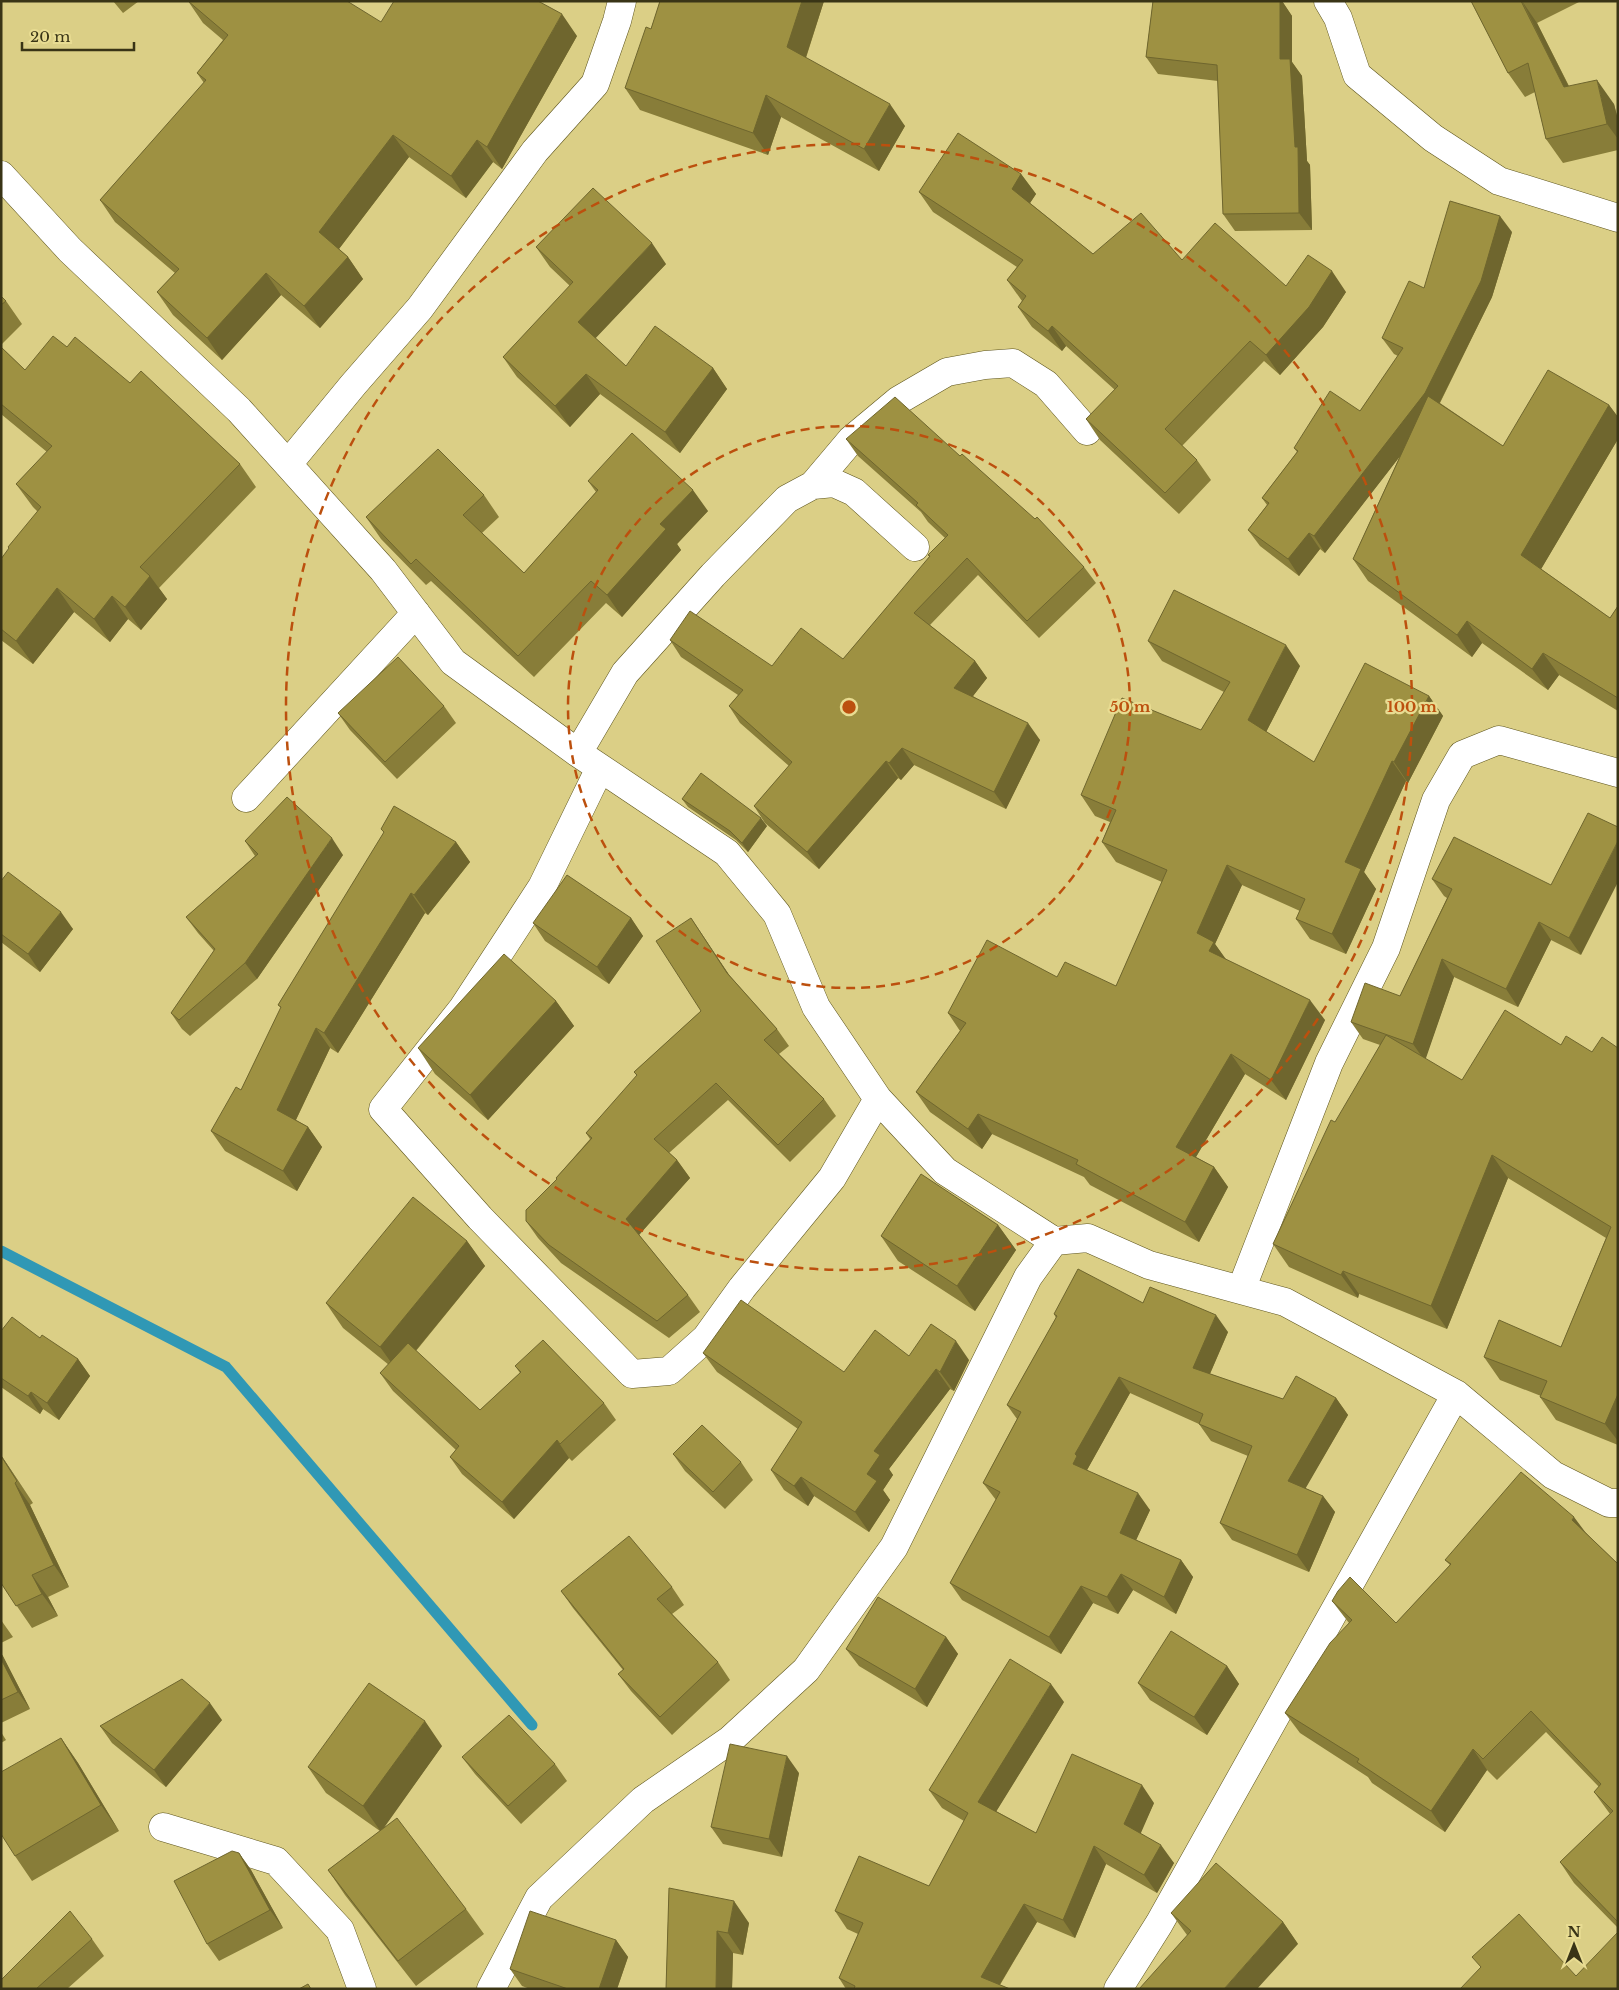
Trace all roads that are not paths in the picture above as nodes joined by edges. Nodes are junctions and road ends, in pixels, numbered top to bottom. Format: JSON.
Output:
{"nodes":[{"id":1,"x":622,"y":1,"type":"edge"},
{"id":2,"x":1328,"y":1,"type":"edge"},
{"id":3,"x":1,"y":175,"type":"edge"},
{"id":4,"x":1618,"y":218,"type":"edge"},
{"id":5,"x":1087,"y":431,"type":"edge"},
{"id":6,"x":288,"y":464,"type":"junction"},
{"id":7,"x":813,"y":485,"type":"junction"},
{"id":8,"x":915,"y":547,"type":"dead end"},
{"id":9,"x":416,"y":613,"type":"junction"},
{"id":10,"x":578,"y":753,"type":"junction"},
{"id":11,"x":600,"y":768,"type":"junction"},
{"id":12,"x":1618,"y":773,"type":"edge"},
{"id":13,"x":246,"y":798,"type":"dead end"},
{"id":14,"x":878,"y":1099,"type":"junction"},
{"id":15,"x":1054,"y":1241,"type":"junction"},
{"id":16,"x":1241,"y":1290,"type":"junction"},
{"id":17,"x":1456,"y":1394,"type":"junction"},
{"id":18,"x":1618,"y":1503,"type":"edge"},
{"id":19,"x":163,"y":1827,"type":"dead end"},
{"id":20,"x":362,"y":1989,"type":"edge"},
{"id":21,"x":491,"y":1989,"type":"edge"},
{"id":22,"x":1118,"y":1989,"type":"edge"}],
"edges":[{"from":1,"to":6,"type":"street"},
{"from":2,"to":4,"type":"street"},
{"from":3,"to":6,"type":"street"},
{"from":5,"to":7,"type":"street"},
{"from":6,"to":9,"type":"street"},
{"from":7,"to":8,"type":"street"},
{"from":7,"to":10,"type":"street"},
{"from":9,"to":10,"type":"street"},
{"from":9,"to":13,"type":"street"},
{"from":10,"to":11,"type":"street"},
{"from":11,"to":14,"type":"street"},
{"from":11,"to":14,"type":"street"},
{"from":12,"to":16,"type":"street"},
{"from":14,"to":15,"type":"street"},
{"from":15,"to":16,"type":"street"},
{"from":15,"to":21,"type":"street"},
{"from":16,"to":17,"type":"street"},
{"from":17,"to":18,"type":"street"},
{"from":17,"to":22,"type":"street"},
{"from":19,"to":20,"type":"street"}]}
